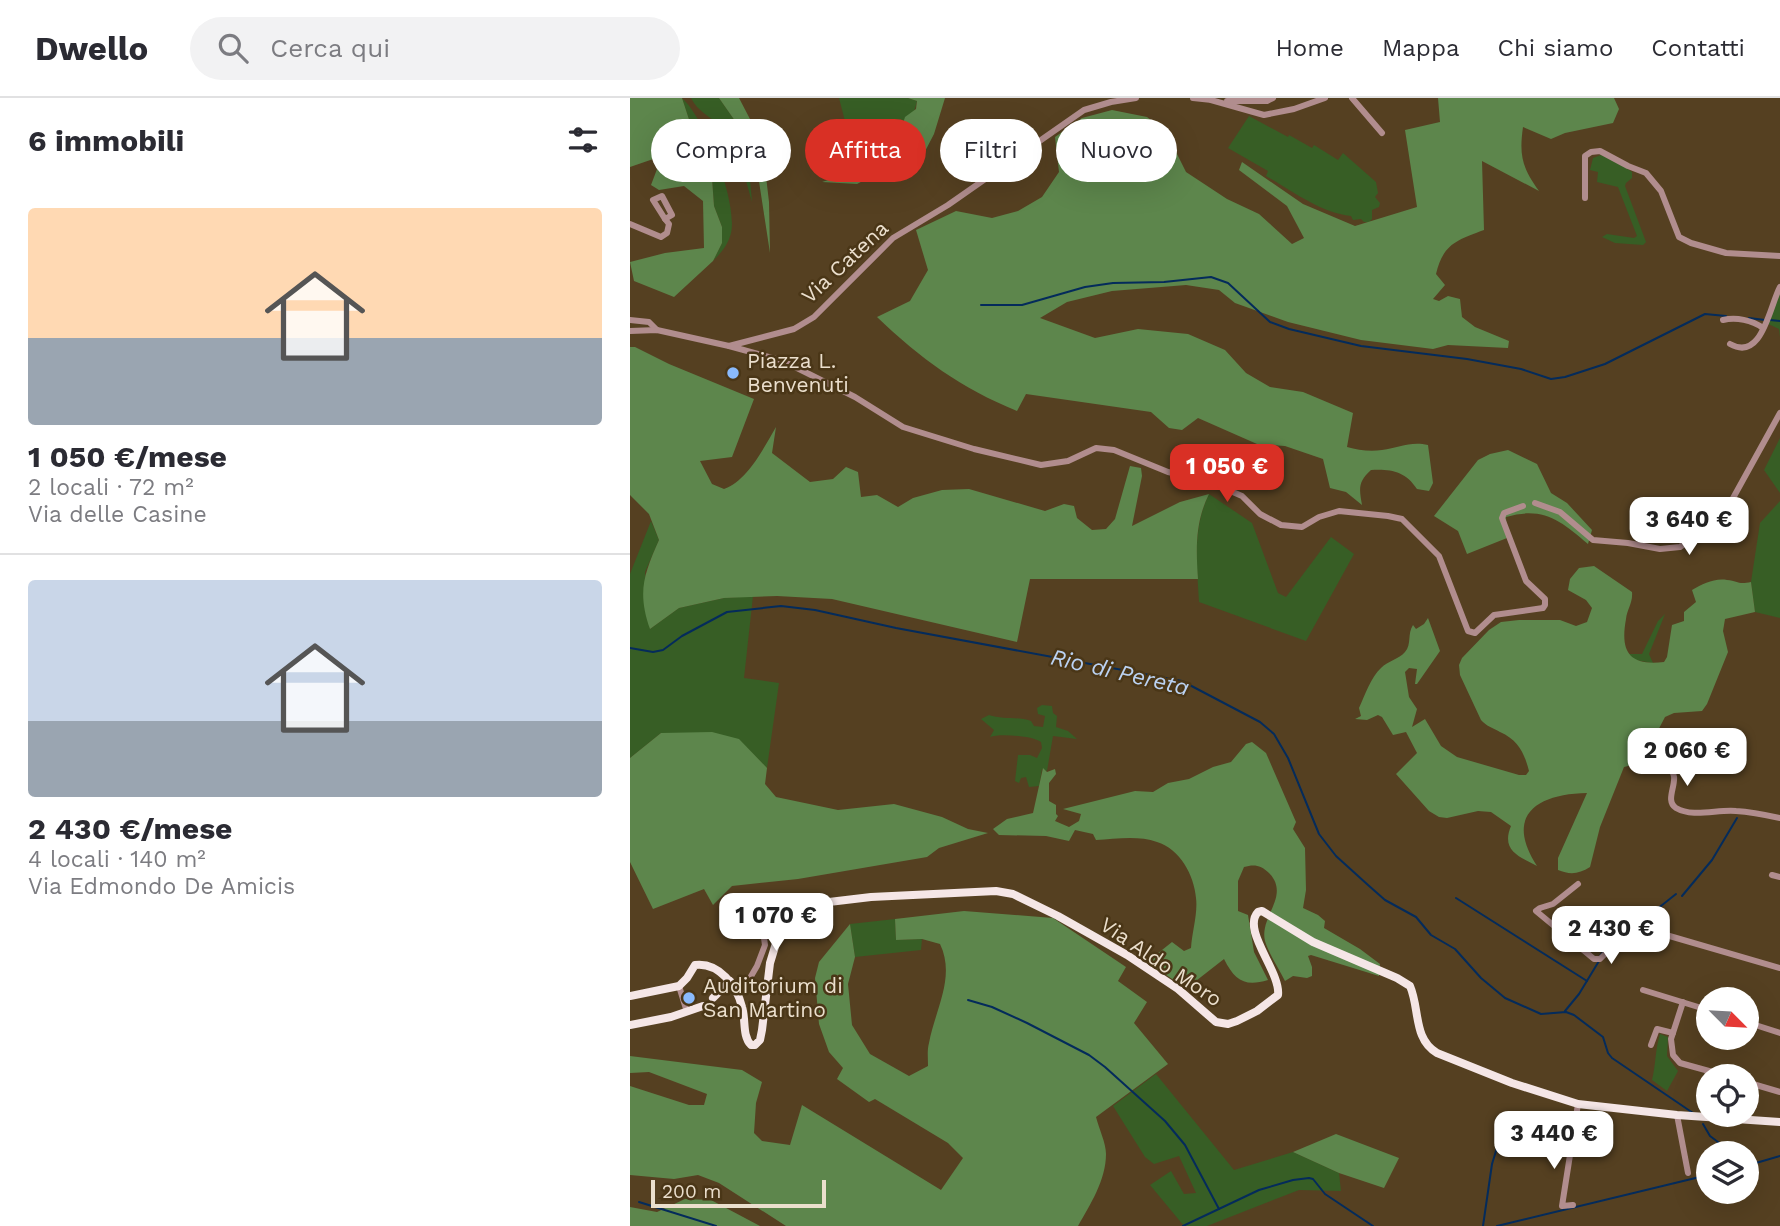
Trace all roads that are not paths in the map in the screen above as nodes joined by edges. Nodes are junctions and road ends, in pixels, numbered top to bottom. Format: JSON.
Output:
{"nodes":[{"id":1,"x":1136,"y":98,"type":"edge"},
{"id":2,"x":1194,"y":98,"type":"edge"},
{"id":3,"x":1273,"y":98,"type":"edge"},
{"id":4,"x":1325,"y":98,"type":"edge"},
{"id":5,"x":1352,"y":98,"type":"edge"},
{"id":6,"x":1211,"y":100,"type":"junction"},
{"id":7,"x":1382,"y":133,"type":"dead end"},
{"id":8,"x":1585,"y":198,"type":"dead end"},
{"id":9,"x":665,"y":219,"type":"dead end"},
{"id":10,"x":630,"y":224,"type":"edge"},
{"id":11,"x":1780,"y":256,"type":"edge"},
{"id":12,"x":1780,"y":288,"type":"edge"},
{"id":13,"x":630,"y":320,"type":"edge"},
{"id":14,"x":1724,"y":320,"type":"dead end"},
{"id":15,"x":1765,"y":322,"type":"junction"},
{"id":16,"x":657,"y":330,"type":"junction"},
{"id":17,"x":630,"y":331,"type":"edge"},
{"id":18,"x":1730,"y":344,"type":"dead end"},
{"id":19,"x":729,"y":346,"type":"junction"},
{"id":20,"x":1780,"y":413,"type":"edge"},
{"id":21,"x":1535,"y":503,"type":"dead end"},
{"id":22,"x":1523,"y":506,"type":"dead end"},
{"id":23,"x":1651,"y":765,"type":"dead end"},
{"id":24,"x":1780,"y":818,"type":"edge"},
{"id":25,"x":1578,"y":884,"type":"dead end"},
{"id":26,"x":744,"y":914,"type":"dead end"},
{"id":27,"x":1780,"y":968,"type":"edge"},
{"id":28,"x":732,"y":985,"type":"junction"},
{"id":29,"x":679,"y":986,"type":"junction"},
{"id":30,"x":1643,"y":990,"type":"dead end"},
{"id":31,"x":630,"y":996,"type":"edge"},
{"id":32,"x":713,"y":998,"type":"dead end"},
{"id":33,"x":1683,"y":1002,"type":"junction"},
{"id":34,"x":703,"y":1006,"type":"dead end"},
{"id":35,"x":1696,"y":1006,"type":"edge"},
{"id":36,"x":687,"y":1012,"type":"junction"},
{"id":37,"x":630,"y":1025,"type":"edge"},
{"id":38,"x":1759,"y":1027,"type":"edge"},
{"id":39,"x":1673,"y":1033,"type":"junction"},
{"id":40,"x":1780,"y":1033,"type":"edge"},
{"id":41,"x":1651,"y":1045,"type":"dead end"},
{"id":42,"x":1696,"y":1067,"type":"edge"},
{"id":43,"x":1759,"y":1086,"type":"edge"},
{"id":44,"x":1780,"y":1092,"type":"edge"},
{"id":45,"x":1578,"y":1104,"type":"junction"},
{"id":46,"x":1677,"y":1115,"type":"junction"},
{"id":47,"x":1780,"y":1122,"type":"edge"},
{"id":48,"x":1688,"y":1173,"type":"dead end"},
{"id":49,"x":1573,"y":1205,"type":"dead end"}],
"edges":[{"from":1,"to":19,"type":"street","name":"Via Catena"},
{"from":2,"to":6,"type":"street"},
{"from":3,"to":6,"type":"street"},
{"from":4,"to":6,"type":"street"},
{"from":5,"to":7,"type":"street"},
{"from":8,"to":11,"type":"street"},
{"from":9,"to":10,"type":"street"},
{"from":12,"to":15,"type":"street"},
{"from":13,"to":16,"type":"street"},
{"from":14,"to":15,"type":"street"},
{"from":15,"to":18,"type":"street"},
{"from":16,"to":17,"type":"street","name":"Via Catena"},
{"from":16,"to":19,"type":"street","name":"Via Catena"},
{"from":19,"to":22,"type":"street"},
{"from":20,"to":21,"type":"street"},
{"from":23,"to":24,"type":"street"},
{"from":25,"to":27,"type":"street"},
{"from":26,"to":28,"type":"street"},
{"from":28,"to":29,"type":"main road"},
{"from":28,"to":32,"type":"main road"},
{"from":28,"to":45,"type":"main road","name":"Via Aldo Moro"},
{"from":29,"to":31,"type":"main road"},
{"from":29,"to":36,"type":"street"},
{"from":30,"to":33,"type":"street"},
{"from":33,"to":35,"type":"street"},
{"from":33,"to":39,"type":"street"},
{"from":34,"to":36,"type":"main road"},
{"from":36,"to":37,"type":"main road"},
{"from":38,"to":40,"type":"street"},
{"from":39,"to":41,"type":"street"},
{"from":39,"to":42,"type":"street"},
{"from":43,"to":44,"type":"street"},
{"from":45,"to":46,"type":"main road","name":"Via Aldo Moro"},
{"from":45,"to":49,"type":"street"},
{"from":46,"to":47,"type":"main road","name":"Via Aldo Moro"},
{"from":46,"to":48,"type":"street"}]}
